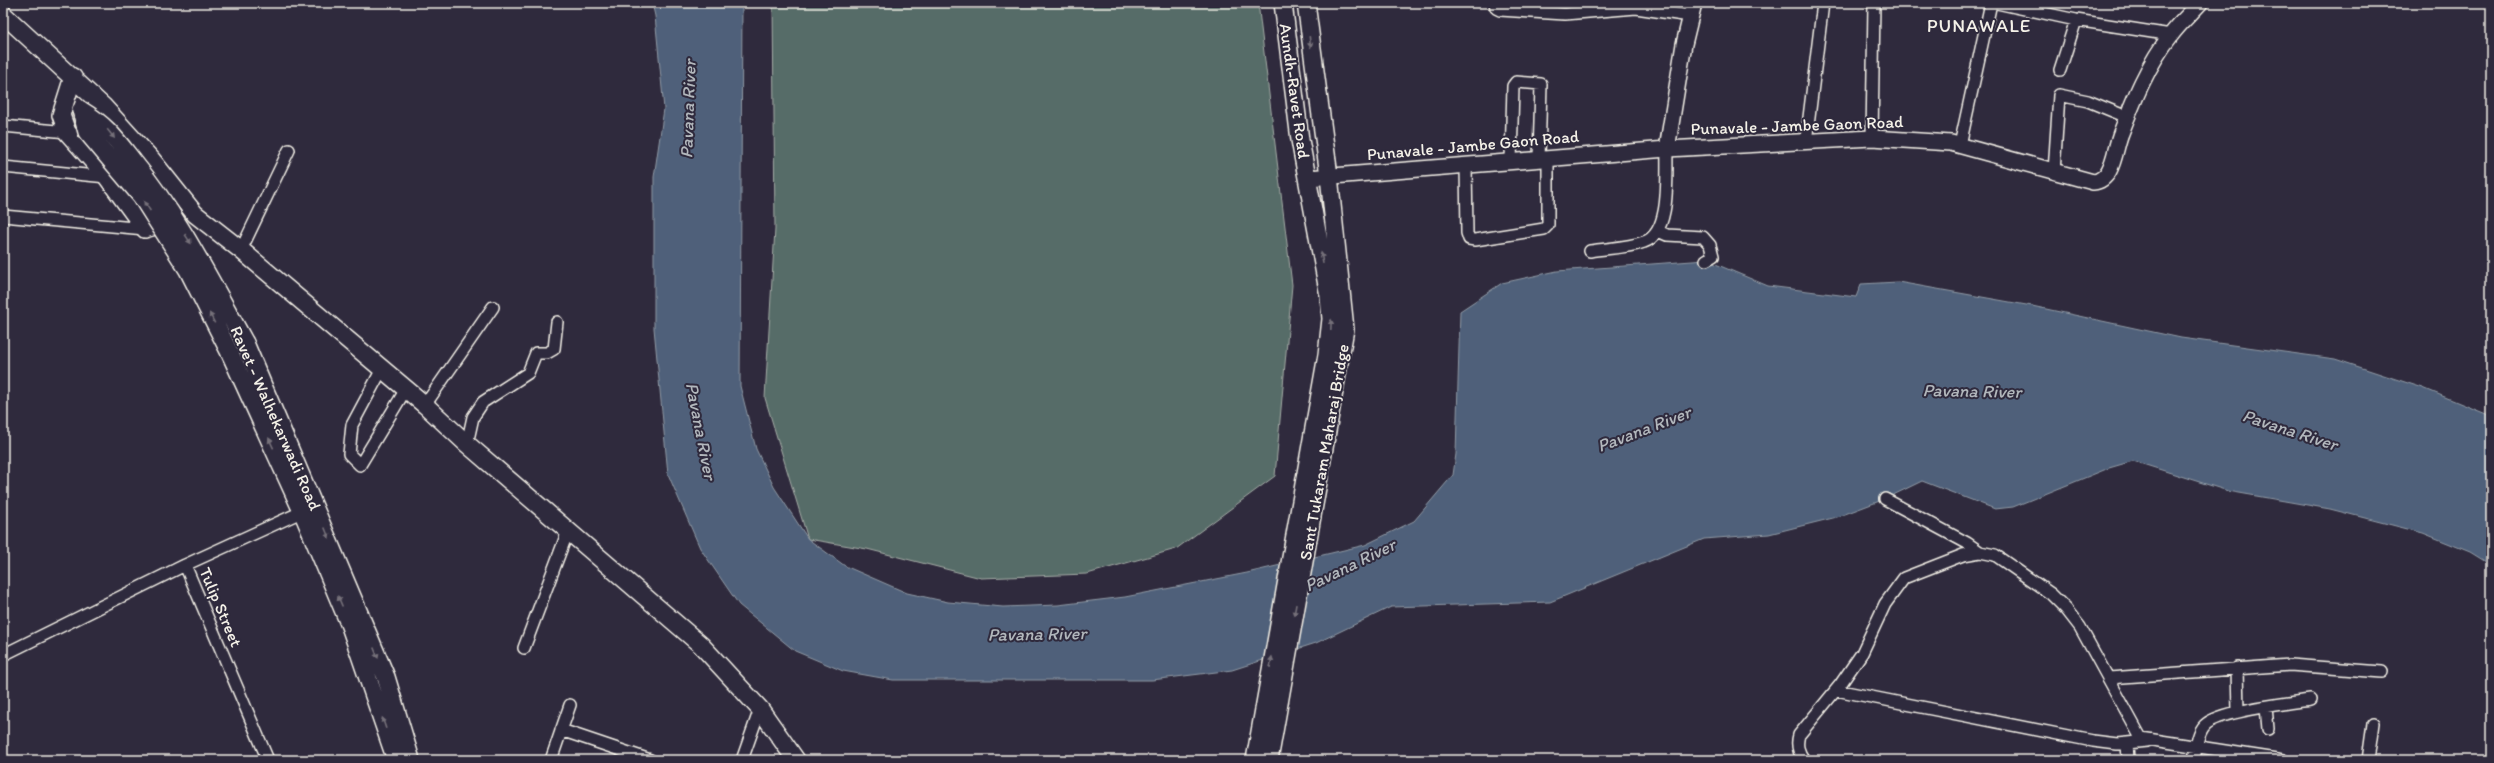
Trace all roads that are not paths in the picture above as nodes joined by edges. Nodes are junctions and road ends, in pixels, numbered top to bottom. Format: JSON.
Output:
{"nodes":[{"id":1,"x":1283,"y":3,"type":"edge"},
{"id":2,"x":1306,"y":3,"type":"edge"},
{"id":3,"x":1495,"y":3,"type":"edge"},
{"id":4,"x":1823,"y":3,"type":"edge"},
{"id":5,"x":1874,"y":3,"type":"edge"},
{"id":6,"x":1991,"y":3,"type":"edge"},
{"id":7,"x":1998,"y":3,"type":"edge"},
{"id":8,"x":2200,"y":3,"type":"edge"},
{"id":9,"x":1635,"y":5,"type":"edge"},
{"id":10,"x":1604,"y":7,"type":"edge"},
{"id":11,"x":1692,"y":10,"type":"edge"},
{"id":12,"x":3,"y":14,"type":"edge"},
{"id":13,"x":2076,"y":20,"type":"junction"},
{"id":14,"x":2171,"y":34,"type":"junction"},
{"id":15,"x":2060,"y":70,"type":"dead end"},
{"id":16,"x":73,"y":78,"type":"junction"},
{"id":17,"x":67,"y":96,"type":"junction"},
{"id":18,"x":81,"y":110,"type":"junction"},
{"id":19,"x":2127,"y":117,"type":"junction"},
{"id":20,"x":3,"y":126,"type":"edge"},
{"id":21,"x":67,"y":132,"type":"junction"},
{"id":22,"x":1872,"y":138,"type":"junction"},
{"id":23,"x":1806,"y":142,"type":"junction"},
{"id":24,"x":1960,"y":145,"type":"junction"},
{"id":25,"x":1667,"y":149,"type":"junction"},
{"id":26,"x":289,"y":150,"type":"dead end"},
{"id":27,"x":1544,"y":159,"type":"junction"},
{"id":28,"x":1511,"y":161,"type":"junction"},
{"id":29,"x":1466,"y":165,"type":"junction"},
{"id":30,"x":3,"y":167,"type":"edge"},
{"id":31,"x":2054,"y":172,"type":"junction"},
{"id":32,"x":1329,"y":176,"type":"junction"},
{"id":33,"x":107,"y":177,"type":"junction"},
{"id":34,"x":1308,"y":178,"type":"junction"},
{"id":35,"x":195,"y":214,"type":"junction"},
{"id":36,"x":3,"y":216,"type":"edge"},
{"id":37,"x":145,"y":229,"type":"junction"},
{"id":38,"x":1658,"y":231,"type":"junction"},
{"id":39,"x":241,"y":250,"type":"junction"},
{"id":40,"x":1590,"y":251,"type":"dead end"},
{"id":41,"x":1706,"y":260,"type":"dead end"},
{"id":42,"x":1336,"y":295,"type":"junction"},
{"id":43,"x":493,"y":307,"type":"dead end"},
{"id":44,"x":557,"y":322,"type":"dead end"},
{"id":45,"x":382,"y":369,"type":"junction"},
{"id":46,"x":406,"y":389,"type":"junction"},
{"id":47,"x":426,"y":405,"type":"junction"},
{"id":48,"x":467,"y":444,"type":"junction"},
{"id":49,"x":1885,"y":499,"type":"dead end"},
{"id":50,"x":309,"y":509,"type":"junction"},
{"id":51,"x":568,"y":531,"type":"junction"},
{"id":52,"x":1980,"y":552,"type":"junction"},
{"id":53,"x":185,"y":565,"type":"junction"},
{"id":54,"x":524,"y":648,"type":"dead end"},
{"id":55,"x":3,"y":655,"type":"edge"},
{"id":56,"x":2237,"y":668,"type":"junction"},
{"id":57,"x":2382,"y":672,"type":"dead end"},
{"id":58,"x":2109,"y":678,"type":"junction"},
{"id":59,"x":1836,"y":690,"type":"junction"},
{"id":60,"x":2310,"y":700,"type":"dead end"},
{"id":61,"x":570,"y":705,"type":"dead end"},
{"id":62,"x":2266,"y":707,"type":"junction"},
{"id":63,"x":760,"y":709,"type":"junction"},
{"id":64,"x":2238,"y":712,"type":"junction"},
{"id":65,"x":2373,"y":724,"type":"dead end"},
{"id":66,"x":1267,"y":726,"type":"junction"},
{"id":67,"x":2268,"y":729,"type":"dead end"},
{"id":68,"x":561,"y":730,"type":"junction"},
{"id":69,"x":2147,"y":741,"type":"junction"},
{"id":70,"x":2127,"y":743,"type":"junction"},
{"id":71,"x":2196,"y":748,"type":"junction"},
{"id":72,"x":268,"y":760,"type":"edge"},
{"id":73,"x":396,"y":760,"type":"edge"},
{"id":74,"x":411,"y":760,"type":"edge"},
{"id":75,"x":552,"y":760,"type":"edge"},
{"id":76,"x":650,"y":760,"type":"edge"},
{"id":77,"x":742,"y":760,"type":"edge"},
{"id":78,"x":796,"y":760,"type":"edge"},
{"id":79,"x":1255,"y":760,"type":"edge"},
{"id":80,"x":1269,"y":760,"type":"edge"},
{"id":81,"x":1804,"y":760,"type":"edge"},
{"id":82,"x":2128,"y":760,"type":"edge"},
{"id":83,"x":2194,"y":760,"type":"edge"},
{"id":84,"x":2283,"y":760,"type":"edge"},
{"id":85,"x":2368,"y":760,"type":"edge"}],
"edges":[{"from":1,"to":34,"type":"main road","name":"Aundh-Ravet Road"},
{"from":2,"to":32,"type":"main road","name":"Aundh-Ravet Road","one_way":true},
{"from":3,"to":10,"type":"street"},
{"from":4,"to":23,"type":"street"},
{"from":5,"to":22,"type":"street"},
{"from":6,"to":24,"type":"street"},
{"from":7,"to":13,"type":"street"},
{"from":8,"to":14,"type":"street","name":"Punavale - Jambe Gaon Road"},
{"from":9,"to":10,"type":"street"},
{"from":9,"to":11,"type":"street"},
{"from":11,"to":25,"type":"street"},
{"from":12,"to":16,"type":"main road"},
{"from":13,"to":14,"type":"street"},
{"from":13,"to":15,"type":"street"},
{"from":14,"to":19,"type":"street","name":"Punavale - Jambe Gaon Road"},
{"from":16,"to":17,"type":"main road"},
{"from":16,"to":35,"type":"main road"},
{"from":17,"to":18,"type":"main road","name":"Ravet - Walhekarwadi Road"},
{"from":17,"to":21,"type":"main road"},
{"from":50,"to":18,"type":"main road","name":"Ravet - Walhekarwadi Road","one_way":true,"bridge":true},
{"from":18,"to":50,"type":"main road","name":"Ravet - Walhekarwadi Road","one_way":true,"bridge":true},
{"from":19,"to":31,"type":"street","name":"Punavale - Jambe Gaon Road"},
{"from":19,"to":31,"type":"street"},
{"from":20,"to":21,"type":"street"},
{"from":21,"to":33,"type":"main road"},
{"from":22,"to":23,"type":"street","name":"Punavale - Jambe Gaon Road"},
{"from":22,"to":24,"type":"street","name":"Punavale - Jambe Gaon Road"},
{"from":23,"to":25,"type":"street","name":"Punavale - Jambe Gaon Road"},
{"from":24,"to":31,"type":"street","name":"Punavale - Jambe Gaon Road"},
{"from":25,"to":27,"type":"street","name":"Punavale - Jambe Gaon Road"},
{"from":25,"to":38,"type":"street"},
{"from":26,"to":39,"type":"street"},
{"from":27,"to":28,"type":"street","name":"Punavale - Jambe Gaon Road"},
{"from":27,"to":28,"type":"street"},
{"from":27,"to":29,"type":"street"},
{"from":28,"to":29,"type":"street","name":"Punavale - Jambe Gaon Road"},
{"from":29,"to":32,"type":"street","name":"Punavale - Jambe Gaon Road"},
{"from":30,"to":33,"type":"street"},
{"from":32,"to":34,"type":"street","name":"Punavale - Jambe Gaon Road"},
{"from":32,"to":42,"type":"main road","name":"Aundh-Ravet Road"},
{"from":33,"to":37,"type":"main road"},
{"from":42,"to":34,"type":"main road","name":"Aundh-Ravet Road","one_way":true},
{"from":35,"to":37,"type":"main road"},
{"from":35,"to":39,"type":"main road"},
{"from":36,"to":37,"type":"street"},
{"from":38,"to":40,"type":"street"},
{"from":38,"to":41,"type":"street"},
{"from":39,"to":45,"type":"main road"},
{"from":42,"to":66,"type":"main road","name":"Sant Tukaram Maharaj Bridge"},
{"from":43,"to":47,"type":"street"},
{"from":44,"to":48,"type":"street"},
{"from":45,"to":46,"type":"main road"},
{"from":45,"to":46,"type":"street"},
{"from":46,"to":47,"type":"main road"},
{"from":47,"to":48,"type":"main road"},
{"from":48,"to":51,"type":"main road"},
{"from":49,"to":52,"type":"street"},
{"from":50,"to":53,"type":"street","name":"Tulip Street"},
{"from":73,"to":50,"type":"main road","name":"Ravet - Walhekarwadi Road","one_way":true},
{"from":50,"to":74,"type":"main road","name":"Ravet - Walhekarwadi Road","one_way":true},
{"from":51,"to":54,"type":"street"},
{"from":51,"to":63,"type":"main road"},
{"from":52,"to":58,"type":"street"},
{"from":52,"to":59,"type":"street"},
{"from":53,"to":55,"type":"street"},
{"from":53,"to":72,"type":"street","name":"Tulip Street"},
{"from":56,"to":57,"type":"street"},
{"from":56,"to":58,"type":"street"},
{"from":56,"to":64,"type":"street"},
{"from":58,"to":69,"type":"street"},
{"from":59,"to":70,"type":"street"},
{"from":59,"to":81,"type":"street"},
{"from":60,"to":62,"type":"street"},
{"from":61,"to":68,"type":"street"},
{"from":62,"to":64,"type":"street"},
{"from":62,"to":67,"type":"street"},
{"from":63,"to":77,"type":"street"},
{"from":63,"to":78,"type":"main road"},
{"from":64,"to":71,"type":"street"},
{"from":65,"to":85,"type":"street"},
{"from":66,"to":79,"type":"main road"},
{"from":66,"to":80,"type":"main road"},
{"from":68,"to":75,"type":"street"},
{"from":68,"to":76,"type":"street"},
{"from":69,"to":70,"type":"street"},
{"from":69,"to":71,"type":"street"},
{"from":70,"to":82,"type":"street"},
{"from":71,"to":83,"type":"street"},
{"from":71,"to":84,"type":"street"}]}
